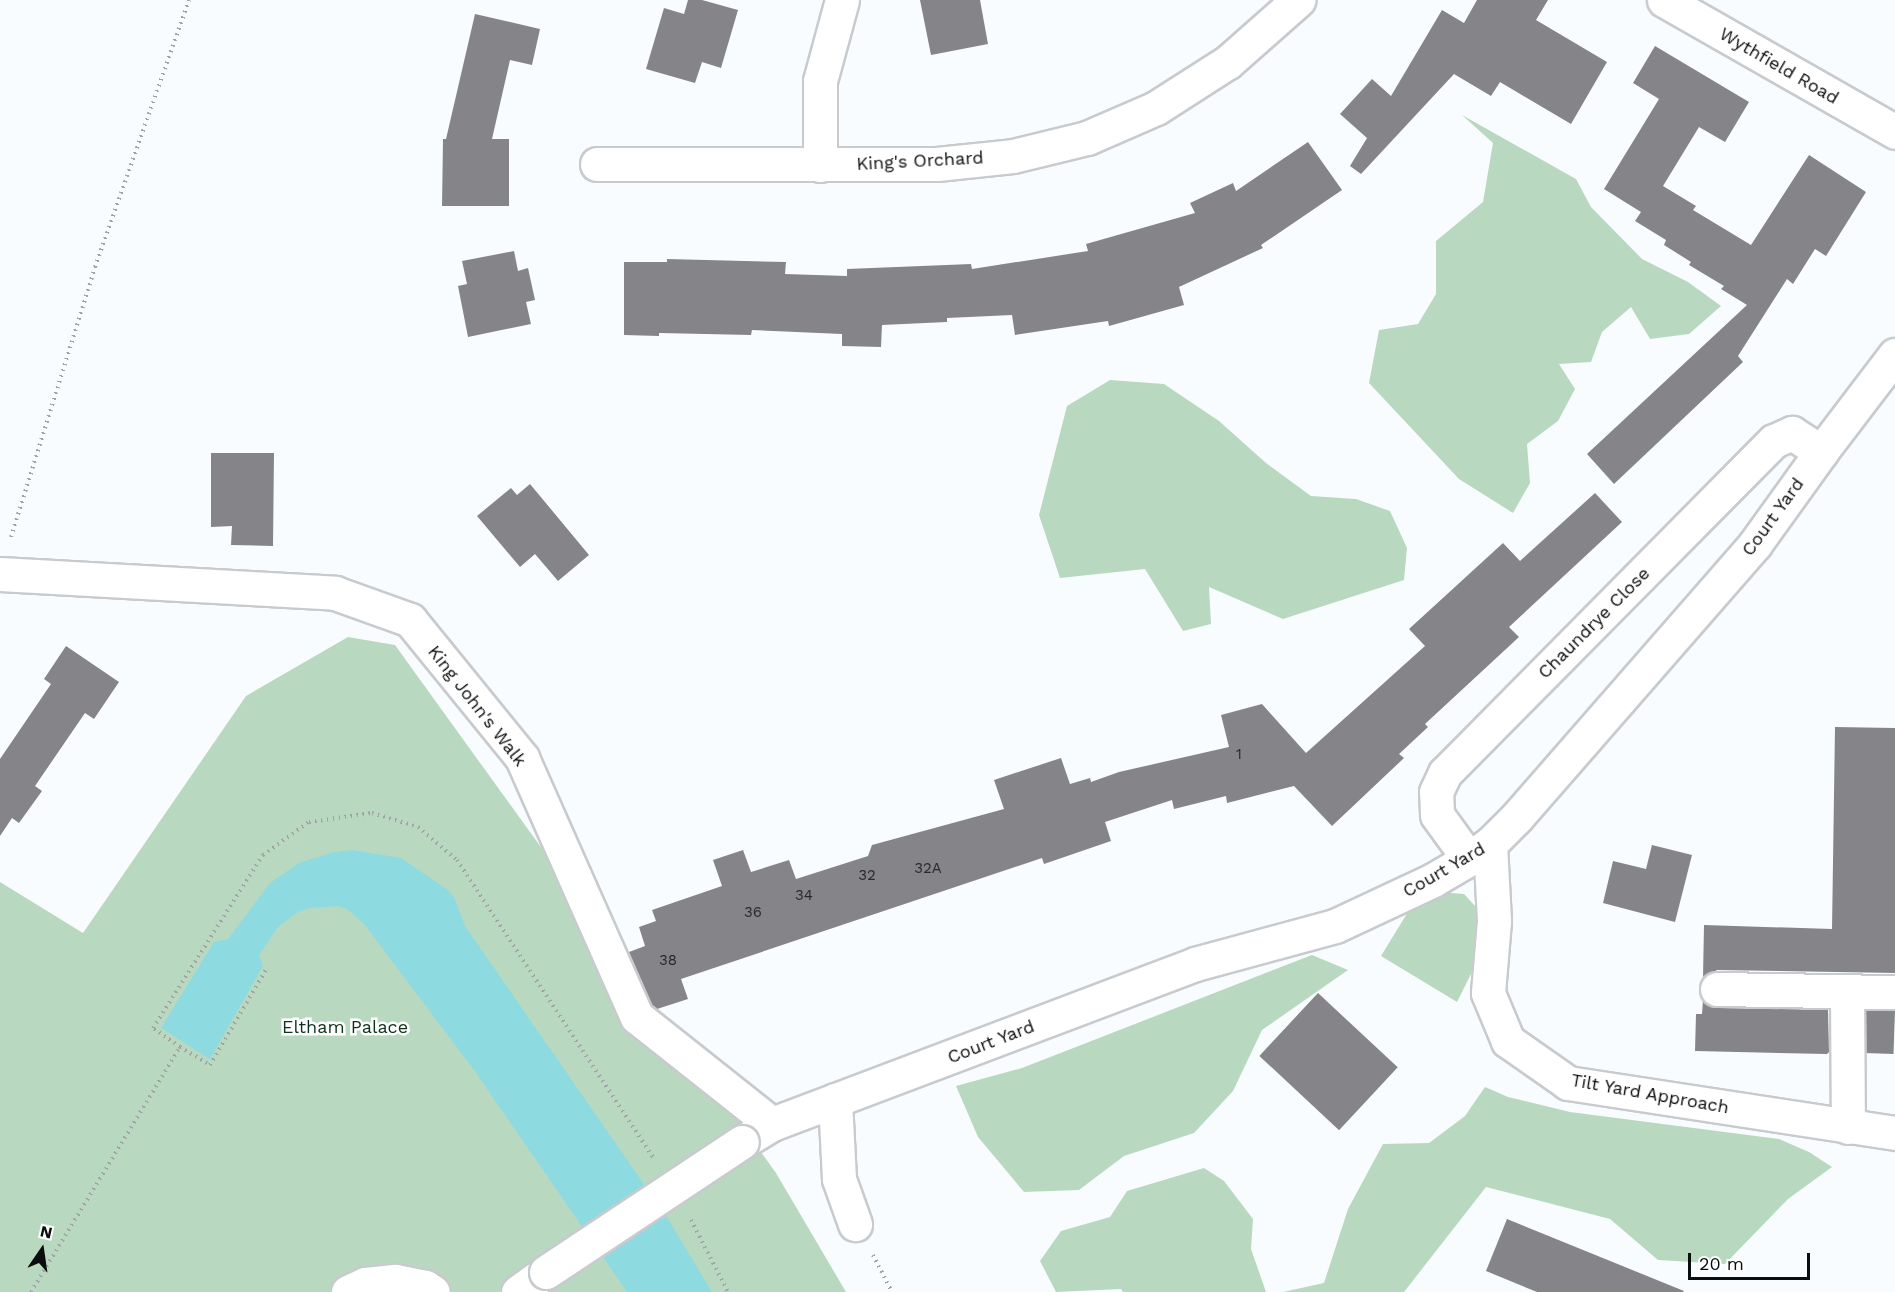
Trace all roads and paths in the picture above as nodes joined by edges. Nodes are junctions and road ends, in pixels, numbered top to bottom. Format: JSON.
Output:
{"nodes":[{"id":1,"x":189,"y":0,"type":"edge"},
{"id":2,"x":842,"y":0,"type":"edge"},
{"id":3,"x":1298,"y":0,"type":"edge"},
{"id":4,"x":1664,"y":0,"type":"edge"},
{"id":5,"x":1895,"y":132,"type":"edge"},
{"id":6,"x":597,"y":164,"type":"dead end"},
{"id":7,"x":820,"y":165,"type":"junction"},
{"id":8,"x":1895,"y":355,"type":"edge"},
{"id":9,"x":1821,"y":452,"type":"junction"},
{"id":10,"x":10,"y":539,"type":"dead end"},
{"id":11,"x":0,"y":574,"type":"edge"},
{"id":12,"x":1480,"y":852,"type":"junction"},
{"id":13,"x":267,"y":968,"type":"dead end"},
{"id":14,"x":1717,"y":989,"type":"dead end"},
{"id":15,"x":1847,"y":992,"type":"junction"},
{"id":16,"x":1894,"y":992,"type":"edge"},
{"id":17,"x":180,"y":1047,"type":"junction"},
{"id":18,"x":835,"y":1100,"type":"junction"},
{"id":19,"x":772,"y":1124,"type":"junction"},
{"id":20,"x":1848,"y":1127,"type":"junction"},
{"id":21,"x":1895,"y":1133,"type":"edge"},
{"id":22,"x":659,"y":1166,"type":"dead end"},
{"id":23,"x":686,"y":1209,"type":"dead end"},
{"id":24,"x":855,"y":1224,"type":"dead end"},
{"id":25,"x":31,"y":1292,"type":"edge"},
{"id":26,"x":348,"y":1292,"type":"edge"},
{"id":27,"x":433,"y":1292,"type":"edge"},
{"id":28,"x":518,"y":1292,"type":"edge"},
{"id":29,"x":728,"y":1292,"type":"edge"}],
"edges":[{"from":1,"to":10,"type":"path"},
{"from":2,"to":7,"type":"street"},
{"from":3,"to":7,"type":"street","name":"King's Orchard"},
{"from":4,"to":5,"type":"street","name":"Wythfield Road"},
{"from":6,"to":7,"type":"street","name":"King's Orchard"},
{"from":8,"to":9,"type":"street","name":"Court Yard"},
{"from":9,"to":12,"type":"street","name":"Court Yard"},
{"from":9,"to":12,"type":"street","name":"Chaundrye Close"},
{"from":11,"to":19,"type":"street","name":"King John's Walk"},
{"from":12,"to":18,"type":"street","name":"Court Yard"},
{"from":12,"to":20,"type":"street","name":"Tilt Yard Approach"},
{"from":13,"to":17,"type":"path"},
{"from":14,"to":15,"type":"street"},
{"from":15,"to":16,"type":"street"},
{"from":15,"to":20,"type":"street"},
{"from":17,"to":22,"type":"path"},
{"from":17,"to":25,"type":"path"},
{"from":18,"to":19,"type":"street","name":"Court Yard"},
{"from":18,"to":24,"type":"street"},
{"from":19,"to":28,"type":"street","name":"Court Yard","bridge":true},
{"from":20,"to":21,"type":"street","name":"Tilt Yard Approach"},
{"from":23,"to":29,"type":"path"},
{"from":26,"to":27,"type":"street"}]}
